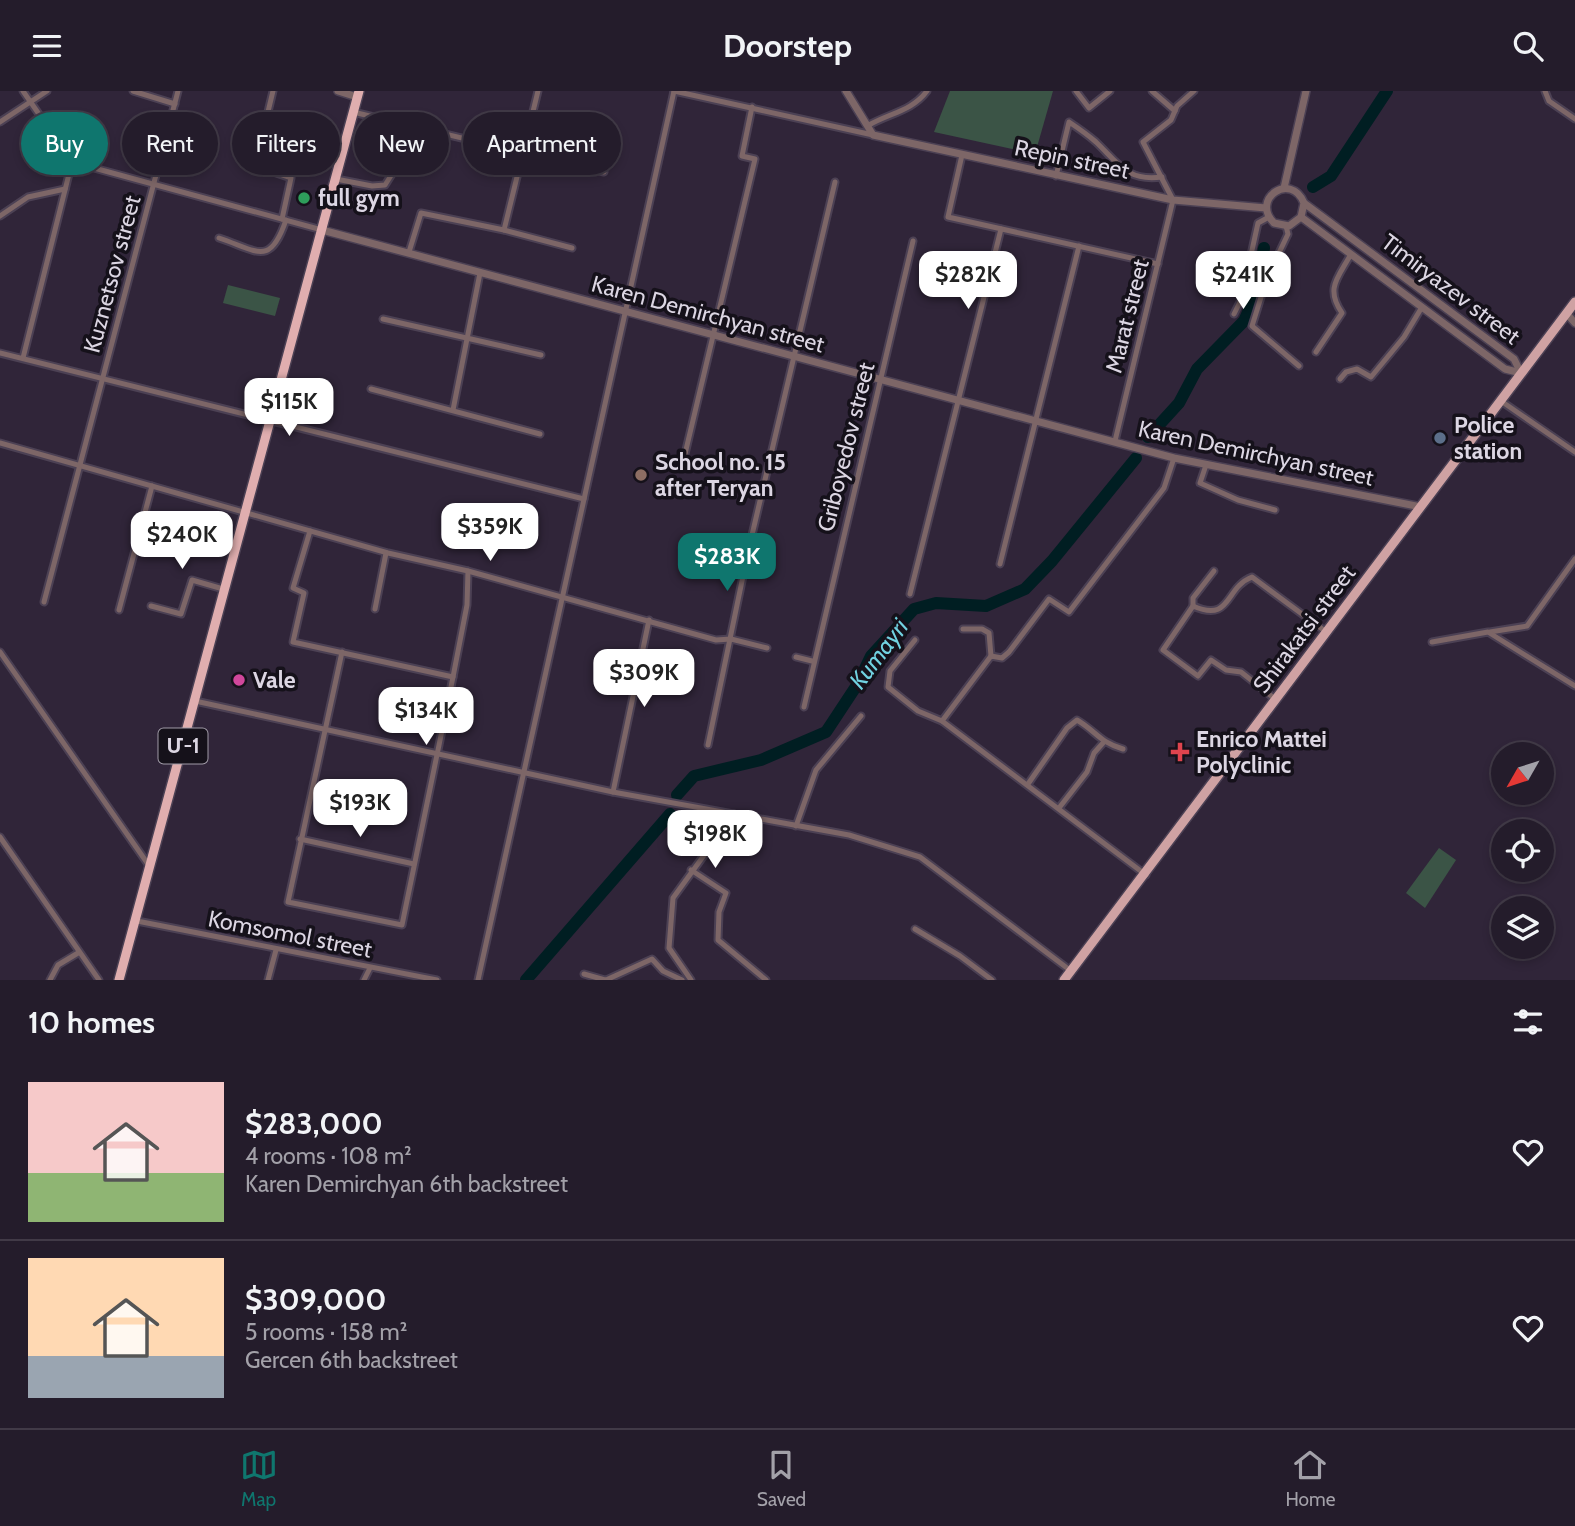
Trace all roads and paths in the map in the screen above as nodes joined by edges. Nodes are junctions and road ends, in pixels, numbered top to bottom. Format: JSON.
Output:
{"nodes":[{"id":1,"x":23,"y":91,"type":"edge"},
{"id":2,"x":47,"y":91,"type":"edge"},
{"id":3,"x":133,"y":91,"type":"edge"},
{"id":4,"x":178,"y":91,"type":"edge"},
{"id":5,"x":273,"y":91,"type":"edge"},
{"id":6,"x":338,"y":91,"type":"edge"},
{"id":7,"x":538,"y":91,"type":"edge"},
{"id":8,"x":674,"y":91,"type":"edge"},
{"id":9,"x":846,"y":91,"type":"edge"},
{"id":10,"x":927,"y":91,"type":"edge"},
{"id":11,"x":1076,"y":91,"type":"edge"},
{"id":12,"x":1110,"y":91,"type":"edge"},
{"id":13,"x":1152,"y":91,"type":"edge"},
{"id":14,"x":1194,"y":91,"type":"edge"},
{"id":15,"x":1306,"y":91,"type":"edge"},
{"id":16,"x":1545,"y":91,"type":"edge"},
{"id":17,"x":358,"y":94,"type":"edge"},
{"id":18,"x":31,"y":102,"type":"junction"},
{"id":19,"x":175,"y":104,"type":"junction"},
{"id":20,"x":752,"y":107,"type":"junction"},
{"id":21,"x":1175,"y":111,"type":"junction"},
{"id":22,"x":38,"y":112,"type":"edge"},
{"id":23,"x":268,"y":112,"type":"edge"},
{"id":24,"x":353,"y":112,"type":"joint"},
{"id":25,"x":533,"y":112,"type":"edge"},
{"id":26,"x":1575,"y":119,"type":"edge"},
{"id":27,"x":0,"y":122,"type":"edge"},
{"id":28,"x":869,"y":125,"type":"junction"},
{"id":29,"x":873,"y":135,"type":"junction"},
{"id":30,"x":962,"y":155,"type":"junction"},
{"id":31,"x":108,"y":172,"type":"edge"},
{"id":32,"x":69,"y":175,"type":"edge"},
{"id":33,"x":283,"y":175,"type":"edge"},
{"id":34,"x":391,"y":175,"type":"edge"},
{"id":35,"x":518,"y":175,"type":"edge"},
{"id":36,"x":1056,"y":176,"type":"junction"},
{"id":37,"x":1162,"y":177,"type":"junction"},
{"id":38,"x":336,"y":179,"type":"junction"},
{"id":39,"x":835,"y":182,"type":"dead end"},
{"id":40,"x":155,"y":185,"type":"junction"},
{"id":41,"x":1284,"y":188,"type":"junction"},
{"id":42,"x":65,"y":189,"type":"junction"},
{"id":43,"x":1173,"y":200,"type":"junction"},
{"id":44,"x":1304,"y":203,"type":"junction"},
{"id":45,"x":1266,"y":208,"type":"junction"},
{"id":46,"x":0,"y":216,"type":"edge"},
{"id":47,"x":1269,"y":217,"type":"junction"},
{"id":48,"x":1301,"y":218,"type":"junction"},
{"id":49,"x":284,"y":220,"type":"junction"},
{"id":50,"x":1286,"y":226,"type":"junction"},
{"id":51,"x":1001,"y":229,"type":"junction"},
{"id":52,"x":322,"y":230,"type":"junction"},
{"id":53,"x":504,"y":230,"type":"junction"},
{"id":54,"x":219,"y":238,"type":"dead end"},
{"id":55,"x":913,"y":240,"type":"dead end"},
{"id":56,"x":1079,"y":246,"type":"junction"},
{"id":57,"x":572,"y":249,"type":"dead end"},
{"id":58,"x":409,"y":252,"type":"junction"},
{"id":59,"x":1351,"y":254,"type":"junction"},
{"id":60,"x":1158,"y":264,"type":"junction"},
{"id":61,"x":480,"y":273,"type":"junction"},
{"id":62,"x":1575,"y":302,"type":"edge"},
{"id":63,"x":1422,"y":307,"type":"junction"},
{"id":64,"x":1451,"y":311,"type":"junction"},
{"id":65,"x":626,"y":313,"type":"junction"},
{"id":66,"x":1566,"y":313,"type":"junction"},
{"id":67,"x":1234,"y":314,"type":"dead end"},
{"id":68,"x":383,"y":319,"type":"dead end"},
{"id":69,"x":1443,"y":322,"type":"junction"},
{"id":70,"x":1575,"y":323,"type":"edge"},
{"id":71,"x":715,"y":336,"type":"junction"},
{"id":72,"x":467,"y":338,"type":"junction"},
{"id":73,"x":1316,"y":352,"type":"dead end"},
{"id":74,"x":0,"y":353,"type":"edge"},
{"id":75,"x":541,"y":355,"type":"dead end"},
{"id":76,"x":794,"y":356,"type":"junction"},
{"id":77,"x":23,"y":358,"type":"junction"},
{"id":78,"x":1299,"y":366,"type":"dead end"},
{"id":79,"x":1521,"y":373,"type":"junction"},
{"id":80,"x":102,"y":379,"type":"junction"},
{"id":81,"x":880,"y":379,"type":"junction"},
{"id":82,"x":1340,"y":379,"type":"dead end"},
{"id":83,"x":371,"y":389,"type":"dead end"},
{"id":84,"x":960,"y":399,"type":"junction"},
{"id":85,"x":1501,"y":401,"type":"junction"},
{"id":86,"x":453,"y":411,"type":"junction"},
{"id":87,"x":270,"y":419,"type":"junction"},
{"id":88,"x":1037,"y":421,"type":"junction"},
{"id":89,"x":540,"y":434,"type":"dead end"},
{"id":90,"x":1115,"y":441,"type":"junction"},
{"id":91,"x":0,"y":443,"type":"edge"},
{"id":92,"x":1575,"y":452,"type":"edge"},
{"id":93,"x":685,"y":454,"type":"dead end"},
{"id":94,"x":1174,"y":458,"type":"junction"},
{"id":95,"x":79,"y":465,"type":"junction"},
{"id":96,"x":1206,"y":465,"type":"junction"},
{"id":97,"x":152,"y":486,"type":"junction"},
{"id":98,"x":584,"y":499,"type":"junction"},
{"id":99,"x":1421,"y":507,"type":"junction"},
{"id":100,"x":1275,"y":510,"type":"dead end"},
{"id":101,"x":244,"y":512,"type":"junction"},
{"id":102,"x":310,"y":531,"type":"junction"},
{"id":103,"x":386,"y":552,"type":"junction"},
{"id":104,"x":1575,"y":559,"type":"edge"},
{"id":105,"x":1000,"y":564,"type":"dead end"},
{"id":106,"x":468,"y":571,"type":"junction"},
{"id":107,"x":1214,"y":571,"type":"dead end"},
{"id":108,"x":223,"y":589,"type":"junction"},
{"id":109,"x":910,"y":594,"type":"dead end"},
{"id":110,"x":562,"y":596,"type":"junction"},
{"id":111,"x":44,"y":602,"type":"dead end"},
{"id":112,"x":151,"y":606,"type":"dead end"},
{"id":113,"x":1193,"y":606,"type":"junction"},
{"id":114,"x":375,"y":608,"type":"dead end"},
{"id":115,"x":119,"y":610,"type":"dead end"},
{"id":116,"x":649,"y":620,"type":"junction"},
{"id":117,"x":963,"y":629,"type":"dead end"},
{"id":118,"x":1325,"y":631,"type":"junction"},
{"id":119,"x":1488,"y":632,"type":"junction"},
{"id":120,"x":731,"y":639,"type":"junction"},
{"id":121,"x":915,"y":640,"type":"dead end"},
{"id":122,"x":1432,"y":642,"type":"dead end"},
{"id":123,"x":767,"y":647,"type":"dead end"},
{"id":124,"x":0,"y":652,"type":"edge"},
{"id":125,"x":342,"y":652,"type":"junction"},
{"id":126,"x":991,"y":656,"type":"junction"},
{"id":127,"x":796,"y":657,"type":"dead end"},
{"id":128,"x":813,"y":661,"type":"junction"},
{"id":129,"x":453,"y":677,"type":"junction"},
{"id":130,"x":1575,"y":686,"type":"edge"},
{"id":131,"x":1275,"y":699,"type":"junction"},
{"id":132,"x":194,"y":701,"type":"junction"},
{"id":133,"x":804,"y":707,"type":"dead end"},
{"id":134,"x":861,"y":716,"type":"dead end"},
{"id":135,"x":942,"y":721,"type":"junction"},
{"id":136,"x":324,"y":728,"type":"junction"},
{"id":137,"x":1103,"y":743,"type":"junction"},
{"id":138,"x":708,"y":744,"type":"dead end"},
{"id":139,"x":1123,"y":749,"type":"dead end"},
{"id":140,"x":438,"y":754,"type":"junction"},
{"id":141,"x":524,"y":771,"type":"junction"},
{"id":142,"x":1028,"y":784,"type":"junction"},
{"id":143,"x":613,"y":792,"type":"junction"},
{"id":144,"x":1059,"y":808,"type":"junction"},
{"id":145,"x":734,"y":814,"type":"junction"},
{"id":146,"x":796,"y":825,"type":"junction"},
{"id":147,"x":0,"y":837,"type":"edge"},
{"id":148,"x":300,"y":839,"type":"junction"},
{"id":149,"x":414,"y":864,"type":"junction"},
{"id":150,"x":150,"y":867,"type":"junction"},
{"id":151,"x":691,"y":870,"type":"junction"},
{"id":152,"x":1146,"y":875,"type":"junction"},
{"id":153,"x":137,"y":921,"type":"junction"},
{"id":154,"x":915,"y":929,"type":"dead end"},
{"id":155,"x":276,"y":950,"type":"junction"},
{"id":156,"x":78,"y":953,"type":"junction"},
{"id":157,"x":370,"y":968,"type":"junction"},
{"id":158,"x":1071,"y":971,"type":"junction"},
{"id":159,"x":584,"y":974,"type":"dead end"},
{"id":160,"x":50,"y":980,"type":"edge"},
{"id":161,"x":99,"y":980,"type":"edge"},
{"id":162,"x":119,"y":980,"type":"edge"},
{"id":163,"x":268,"y":980,"type":"edge"},
{"id":164,"x":364,"y":980,"type":"edge"},
{"id":165,"x":436,"y":980,"type":"edge"},
{"id":166,"x":478,"y":980,"type":"edge"},
{"id":167,"x":606,"y":980,"type":"edge"},
{"id":168,"x":682,"y":980,"type":"edge"},
{"id":169,"x":691,"y":980,"type":"edge"},
{"id":170,"x":766,"y":980,"type":"edge"},
{"id":171,"x":992,"y":980,"type":"edge"},
{"id":172,"x":1064,"y":980,"type":"edge"}],
"edges":[{"from":1,"to":18,"type":"street"},
{"from":2,"to":18,"type":"street"},
{"from":3,"to":19,"type":"street"},
{"from":4,"to":19,"type":"street","name":"Kuznetsov street"},
{"from":5,"to":23,"type":"street"},
{"from":6,"to":17,"type":"street"},
{"from":7,"to":25,"type":"street"},
{"from":8,"to":20,"type":"street"},
{"from":8,"to":65,"type":"street"},
{"from":9,"to":28,"type":"street"},
{"from":10,"to":28,"type":"street"},
{"from":11,"to":12,"type":"street"},
{"from":13,"to":21,"type":"street"},
{"from":14,"to":21,"type":"street"},
{"from":15,"to":41,"type":"street"},
{"from":16,"to":26,"type":"street"},
{"from":17,"to":24,"type":"highway","number":"Մ-1"},
{"from":18,"to":22,"type":"street"},
{"from":18,"to":27,"type":"street"},
{"from":19,"to":40,"type":"street","name":"Kuznetsov street"},
{"from":20,"to":29,"type":"street"},
{"from":20,"to":71,"type":"street"},
{"from":21,"to":37,"type":"street"},
{"from":24,"to":38,"type":"highway","number":"Մ-1"},
{"from":28,"to":29,"type":"street"},
{"from":29,"to":30,"type":"street","name":"Repin street"},
{"from":30,"to":36,"type":"street","name":"Repin street"},
{"from":30,"to":51,"type":"street"},
{"from":31,"to":40,"type":"street","name":"Karen Demirchyan street"},
{"from":32,"to":42,"type":"street"},
{"from":33,"to":49,"type":"street"},
{"from":34,"to":38,"type":"street"},
{"from":35,"to":53,"type":"street"},
{"from":36,"to":37,"type":"street"},
{"from":36,"to":43,"type":"street","name":"Repin street"},
{"from":37,"to":43,"type":"street"},
{"from":38,"to":52,"type":"highway","number":"Մ-1"},
{"from":39,"to":76,"type":"street"},
{"from":40,"to":49,"type":"street","name":"Karen Demirchyan street"},
{"from":40,"to":80,"type":"street","name":"Kuznetsov street"},
{"from":41,"to":44,"type":"street","name":"Timiryazev street"},
{"from":41,"to":45,"type":"street"},
{"from":42,"to":46,"type":"street"},
{"from":42,"to":77,"type":"street"},
{"from":43,"to":45,"type":"street","name":"Repin street"},
{"from":43,"to":60,"type":"street","name":"Marat street"},
{"from":44,"to":48,"type":"street"},
{"from":44,"to":64,"type":"street","name":"Timiryazev street"},
{"from":45,"to":47,"type":"street"},
{"from":47,"to":50,"type":"street"},
{"from":47,"to":67,"type":"street"},
{"from":48,"to":50,"type":"street"},
{"from":48,"to":59,"type":"street","name":"Timiryazev street"},
{"from":49,"to":52,"type":"street","name":"Karen Demirchyan street"},
{"from":49,"to":54,"type":"street"},
{"from":50,"to":78,"type":"street"},
{"from":51,"to":56,"type":"street"},
{"from":51,"to":84,"type":"street"},
{"from":52,"to":58,"type":"street","name":"Karen Demirchyan street"},
{"from":52,"to":87,"type":"highway","number":"Մ-1"},
{"from":53,"to":57,"type":"street"},
{"from":53,"to":58,"type":"street"},
{"from":55,"to":81,"type":"street","name":"Griboyedov street"},
{"from":56,"to":60,"type":"street"},
{"from":56,"to":88,"type":"street"},
{"from":58,"to":61,"type":"street","name":"Karen Demirchyan street"},
{"from":59,"to":63,"type":"street","name":"Timiryazev street"},
{"from":59,"to":73,"type":"street"},
{"from":60,"to":90,"type":"street","name":"Marat street"},
{"from":61,"to":65,"type":"street","name":"Karen Demirchyan street"},
{"from":61,"to":72,"type":"street"},
{"from":62,"to":66,"type":"main road","name":"Shirakatsi street"},
{"from":63,"to":69,"type":"street","name":"Timiryazev street"},
{"from":63,"to":82,"type":"street"},
{"from":64,"to":69,"type":"street"},
{"from":64,"to":79,"type":"street","name":"Timiryazev street"},
{"from":65,"to":71,"type":"street","name":"Karen Demirchyan street"},
{"from":65,"to":98,"type":"street"},
{"from":66,"to":70,"type":"street"},
{"from":66,"to":79,"type":"main road","name":"Shirakatsi street"},
{"from":68,"to":72,"type":"street"},
{"from":69,"to":79,"type":"street","name":"Timiryazev street"},
{"from":71,"to":76,"type":"street","name":"Karen Demirchyan street"},
{"from":71,"to":93,"type":"street"},
{"from":72,"to":75,"type":"street"},
{"from":72,"to":86,"type":"street"},
{"from":74,"to":77,"type":"street"},
{"from":76,"to":81,"type":"street","name":"Karen Demirchyan street"},
{"from":76,"to":120,"type":"street"},
{"from":77,"to":80,"type":"street"},
{"from":79,"to":85,"type":"main road","name":"Shirakatsi street"},
{"from":80,"to":87,"type":"street"},
{"from":80,"to":95,"type":"street","name":"Kuznetsov street"},
{"from":81,"to":84,"type":"street","name":"Karen Demirchyan street"},
{"from":81,"to":128,"type":"street","name":"Griboyedov street"},
{"from":83,"to":86,"type":"street"},
{"from":84,"to":88,"type":"street","name":"Karen Demirchyan street"},
{"from":84,"to":109,"type":"street"},
{"from":85,"to":92,"type":"street"},
{"from":85,"to":99,"type":"main road","name":"Shirakatsi street"},
{"from":86,"to":89,"type":"street"},
{"from":87,"to":98,"type":"street"},
{"from":87,"to":101,"type":"highway","number":"Մ-1"},
{"from":88,"to":90,"type":"street","name":"Karen Demirchyan street"},
{"from":88,"to":105,"type":"street"},
{"from":90,"to":94,"type":"street","name":"Karen Demirchyan street"},
{"from":91,"to":95,"type":"street"},
{"from":94,"to":96,"type":"street","name":"Karen Demirchyan street"},
{"from":94,"to":126,"type":"street"},
{"from":95,"to":97,"type":"street"},
{"from":95,"to":111,"type":"street","name":"Kuznetsov street"},
{"from":96,"to":99,"type":"street","name":"Karen Demirchyan street"},
{"from":96,"to":100,"type":"street"},
{"from":97,"to":101,"type":"street"},
{"from":97,"to":115,"type":"street"},
{"from":98,"to":110,"type":"street"},
{"from":99,"to":118,"type":"main road","name":"Shirakatsi street"},
{"from":101,"to":102,"type":"street"},
{"from":101,"to":108,"type":"highway","number":"Մ-1"},
{"from":102,"to":103,"type":"street"},
{"from":102,"to":125,"type":"street"},
{"from":103,"to":106,"type":"street"},
{"from":103,"to":114,"type":"street"},
{"from":104,"to":119,"type":"street"},
{"from":106,"to":110,"type":"street"},
{"from":106,"to":129,"type":"street"},
{"from":107,"to":113,"type":"street"},
{"from":108,"to":112,"type":"street"},
{"from":108,"to":132,"type":"highway","number":"Մ-1"},
{"from":110,"to":116,"type":"street"},
{"from":110,"to":141,"type":"street"},
{"from":113,"to":118,"type":"street"},
{"from":113,"to":131,"type":"street"},
{"from":116,"to":120,"type":"street"},
{"from":116,"to":143,"type":"street"},
{"from":117,"to":126,"type":"street"},
{"from":118,"to":131,"type":"main road","name":"Shirakatsi street"},
{"from":119,"to":122,"type":"street"},
{"from":119,"to":130,"type":"street"},
{"from":120,"to":123,"type":"street"},
{"from":120,"to":138,"type":"street"},
{"from":121,"to":135,"type":"street"},
{"from":124,"to":150,"type":"street"},
{"from":125,"to":129,"type":"street"},
{"from":125,"to":136,"type":"street"},
{"from":126,"to":135,"type":"street"},
{"from":127,"to":128,"type":"street"},
{"from":128,"to":133,"type":"street","name":"Griboyedov street"},
{"from":129,"to":140,"type":"street"},
{"from":131,"to":152,"type":"main road","name":"Shirakatsi street"},
{"from":132,"to":136,"type":"street"},
{"from":132,"to":150,"type":"highway","number":"Մ-1"},
{"from":134,"to":146,"type":"street"},
{"from":135,"to":142,"type":"street"},
{"from":136,"to":140,"type":"street"},
{"from":136,"to":148,"type":"street"},
{"from":137,"to":139,"type":"street"},
{"from":137,"to":142,"type":"street"},
{"from":137,"to":144,"type":"street"},
{"from":140,"to":141,"type":"street"},
{"from":140,"to":149,"type":"street"},
{"from":141,"to":143,"type":"street"},
{"from":141,"to":166,"type":"street"},
{"from":142,"to":144,"type":"street"},
{"from":143,"to":145,"type":"street"},
{"from":144,"to":152,"type":"street"},
{"from":145,"to":146,"type":"street"},
{"from":145,"to":151,"type":"street"},
{"from":146,"to":158,"type":"street"},
{"from":147,"to":156,"type":"street"},
{"from":148,"to":149,"type":"street"},
{"from":148,"to":149,"type":"street"},
{"from":150,"to":153,"type":"highway","number":"Մ-1"},
{"from":151,"to":169,"type":"street"},
{"from":151,"to":170,"type":"street"},
{"from":152,"to":158,"type":"main road","name":"Shirakatsi street"},
{"from":153,"to":155,"type":"street","name":"Komsomol street"},
{"from":153,"to":162,"type":"highway","number":"Մ-1"},
{"from":154,"to":171,"type":"street"},
{"from":155,"to":157,"type":"street","name":"Komsomol street"},
{"from":155,"to":163,"type":"street"},
{"from":156,"to":160,"type":"street"},
{"from":156,"to":161,"type":"street"},
{"from":157,"to":164,"type":"street"},
{"from":157,"to":165,"type":"street","name":"Komsomol street"},
{"from":158,"to":172,"type":"main road","name":"Shirakatsi street"},
{"from":159,"to":167,"type":"street"},
{"from":167,"to":168,"type":"street"}]}
